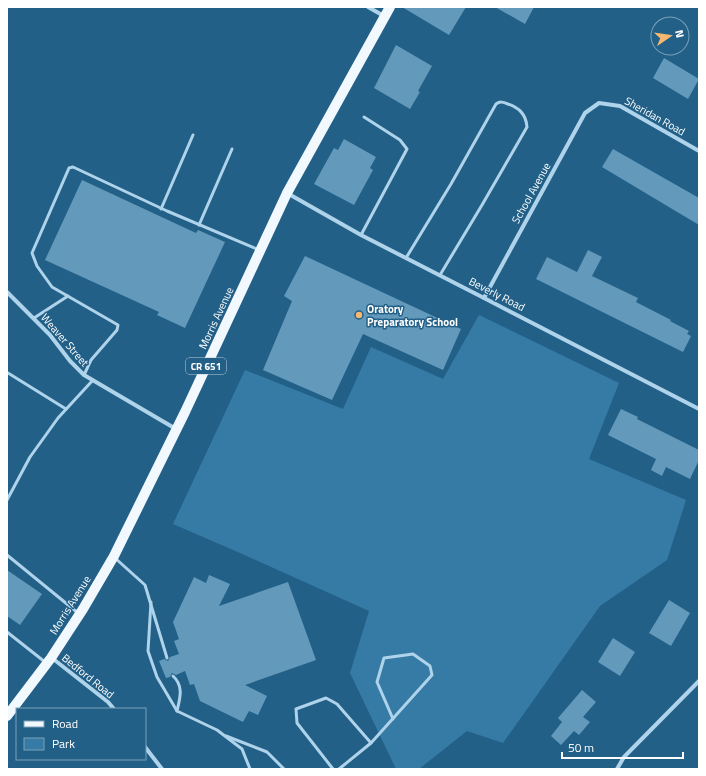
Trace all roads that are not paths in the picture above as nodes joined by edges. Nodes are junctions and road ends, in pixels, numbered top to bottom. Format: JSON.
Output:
{"nodes":[{"id":1,"x":368,"y":7,"type":"edge"},
{"id":2,"x":390,"y":7,"type":"edge"},
{"id":3,"x":385,"y":16,"type":"junction"},
{"id":4,"x":599,"y":103,"type":"joint"},
{"id":5,"x":364,"y":117,"type":"dead end"},
{"id":6,"x":193,"y":135,"type":"dead end"},
{"id":7,"x":232,"y":149,"type":"dead end"},
{"id":8,"x":699,"y":151,"type":"edge"},
{"id":9,"x":287,"y":193,"type":"junction"},
{"id":10,"x":161,"y":209,"type":"junction"},
{"id":11,"x":199,"y":225,"type":"junction"},
{"id":12,"x":360,"y":235,"type":"junction"},
{"id":13,"x":261,"y":251,"type":"junction"},
{"id":14,"x":406,"y":258,"type":"junction"},
{"id":15,"x":440,"y":275,"type":"junction"},
{"id":16,"x":7,"y":292,"type":"edge"},
{"id":17,"x":68,"y":296,"type":"junction"},
{"id":18,"x":484,"y":298,"type":"junction"},
{"id":19,"x":34,"y":318,"type":"junction"},
{"id":20,"x":8,"y":373,"type":"dead end"},
{"id":21,"x":84,"y":375,"type":"junction"},
{"id":22,"x":92,"y":380,"type":"junction"},
{"id":23,"x":66,"y":409,"type":"junction"},
{"id":24,"x":699,"y":409,"type":"edge"},
{"id":25,"x":176,"y":430,"type":"junction"},
{"id":26,"x":7,"y":500,"type":"edge"},
{"id":27,"x":7,"y":555,"type":"edge"},
{"id":28,"x":114,"y":556,"type":"junction"},
{"id":29,"x":151,"y":602,"type":"junction"},
{"id":30,"x":80,"y":614,"type":"junction"},
{"id":31,"x":7,"y":632,"type":"edge"},
{"id":32,"x":167,"y":658,"type":"dead end"},
{"id":33,"x":49,"y":661,"type":"junction"},
{"id":34,"x":173,"y":676,"type":"dead end"},
{"id":35,"x":699,"y":681,"type":"edge"},
{"id":36,"x":113,"y":708,"type":"edge"},
{"id":37,"x":178,"y":711,"type":"junction"},
{"id":38,"x":7,"y":716,"type":"edge"},
{"id":39,"x":393,"y":719,"type":"junction"},
{"id":40,"x":221,"y":733,"type":"junction"},
{"id":41,"x":371,"y":744,"type":"junction"},
{"id":42,"x":146,"y":748,"type":"edge"},
{"id":43,"x":162,"y":769,"type":"edge"},
{"id":44,"x":250,"y":769,"type":"edge"},
{"id":45,"x":284,"y":769,"type":"edge"},
{"id":46,"x":333,"y":769,"type":"edge"},
{"id":47,"x":339,"y":769,"type":"edge"},
{"id":48,"x":617,"y":769,"type":"edge"}],
"edges":[{"from":1,"to":3,"type":"street"},
{"from":2,"to":3,"type":"main road","name":"Morris Avenue","number":"CR 651"},
{"from":3,"to":9,"type":"main road","name":"Morris Avenue","number":"CR 651"},
{"from":4,"to":8,"type":"street","name":"Sheridan Road"},
{"from":4,"to":18,"type":"street","name":"School Avenue"},
{"from":5,"to":12,"type":"lane"},
{"from":6,"to":10,"type":"lane"},
{"from":7,"to":11,"type":"lane"},
{"from":9,"to":12,"type":"street","name":"Beverly Road"},
{"from":9,"to":13,"type":"main road","name":"Morris Avenue","number":"CR 651"},
{"from":10,"to":11,"type":"lane"},
{"from":10,"to":17,"type":"lane"},
{"from":11,"to":13,"type":"lane"},
{"from":12,"to":14,"type":"street","name":"Beverly Road"},
{"from":13,"to":25,"type":"main road","name":"Morris Avenue","number":"CR 651"},
{"from":14,"to":15,"type":"street","name":"Beverly Road"},
{"from":14,"to":15,"type":"lane"},
{"from":15,"to":18,"type":"street","name":"Beverly Road"},
{"from":16,"to":19,"type":"street","name":"Weaver Street"},
{"from":17,"to":19,"type":"lane"},
{"from":17,"to":21,"type":"lane"},
{"from":18,"to":24,"type":"street","name":"Beverly Road"},
{"from":19,"to":21,"type":"street","name":"Weaver Street"},
{"from":20,"to":23,"type":"lane"},
{"from":21,"to":22,"type":"street","name":"Weaver Street"},
{"from":22,"to":23,"type":"lane"},
{"from":22,"to":25,"type":"street","name":"Weaver Street"},
{"from":23,"to":26,"type":"lane"},
{"from":25,"to":28,"type":"main road","name":"Morris Avenue","number":"CR 651"},
{"from":27,"to":30,"type":"lane"},
{"from":28,"to":29,"type":"lane"},
{"from":28,"to":30,"type":"main road","name":"Morris Avenue","number":"CR 651"},
{"from":29,"to":32,"type":"lane"},
{"from":29,"to":37,"type":"lane"},
{"from":30,"to":33,"type":"main road","name":"Morris Avenue","number":"CR 651"},
{"from":31,"to":33,"type":"lane"},
{"from":33,"to":36,"type":"street","name":"Bedford Road"},
{"from":33,"to":38,"type":"main road","name":"Morris Avenue","number":"CR 651"},
{"from":34,"to":37,"type":"lane"},
{"from":35,"to":48,"type":"street"},
{"from":37,"to":40,"type":"lane"},
{"from":39,"to":39,"type":"lane"},
{"from":39,"to":41,"type":"lane"},
{"from":40,"to":44,"type":"lane"},
{"from":40,"to":45,"type":"lane"},
{"from":41,"to":46,"type":"lane"},
{"from":41,"to":47,"type":"lane"},
{"from":42,"to":43,"type":"street"}]}
